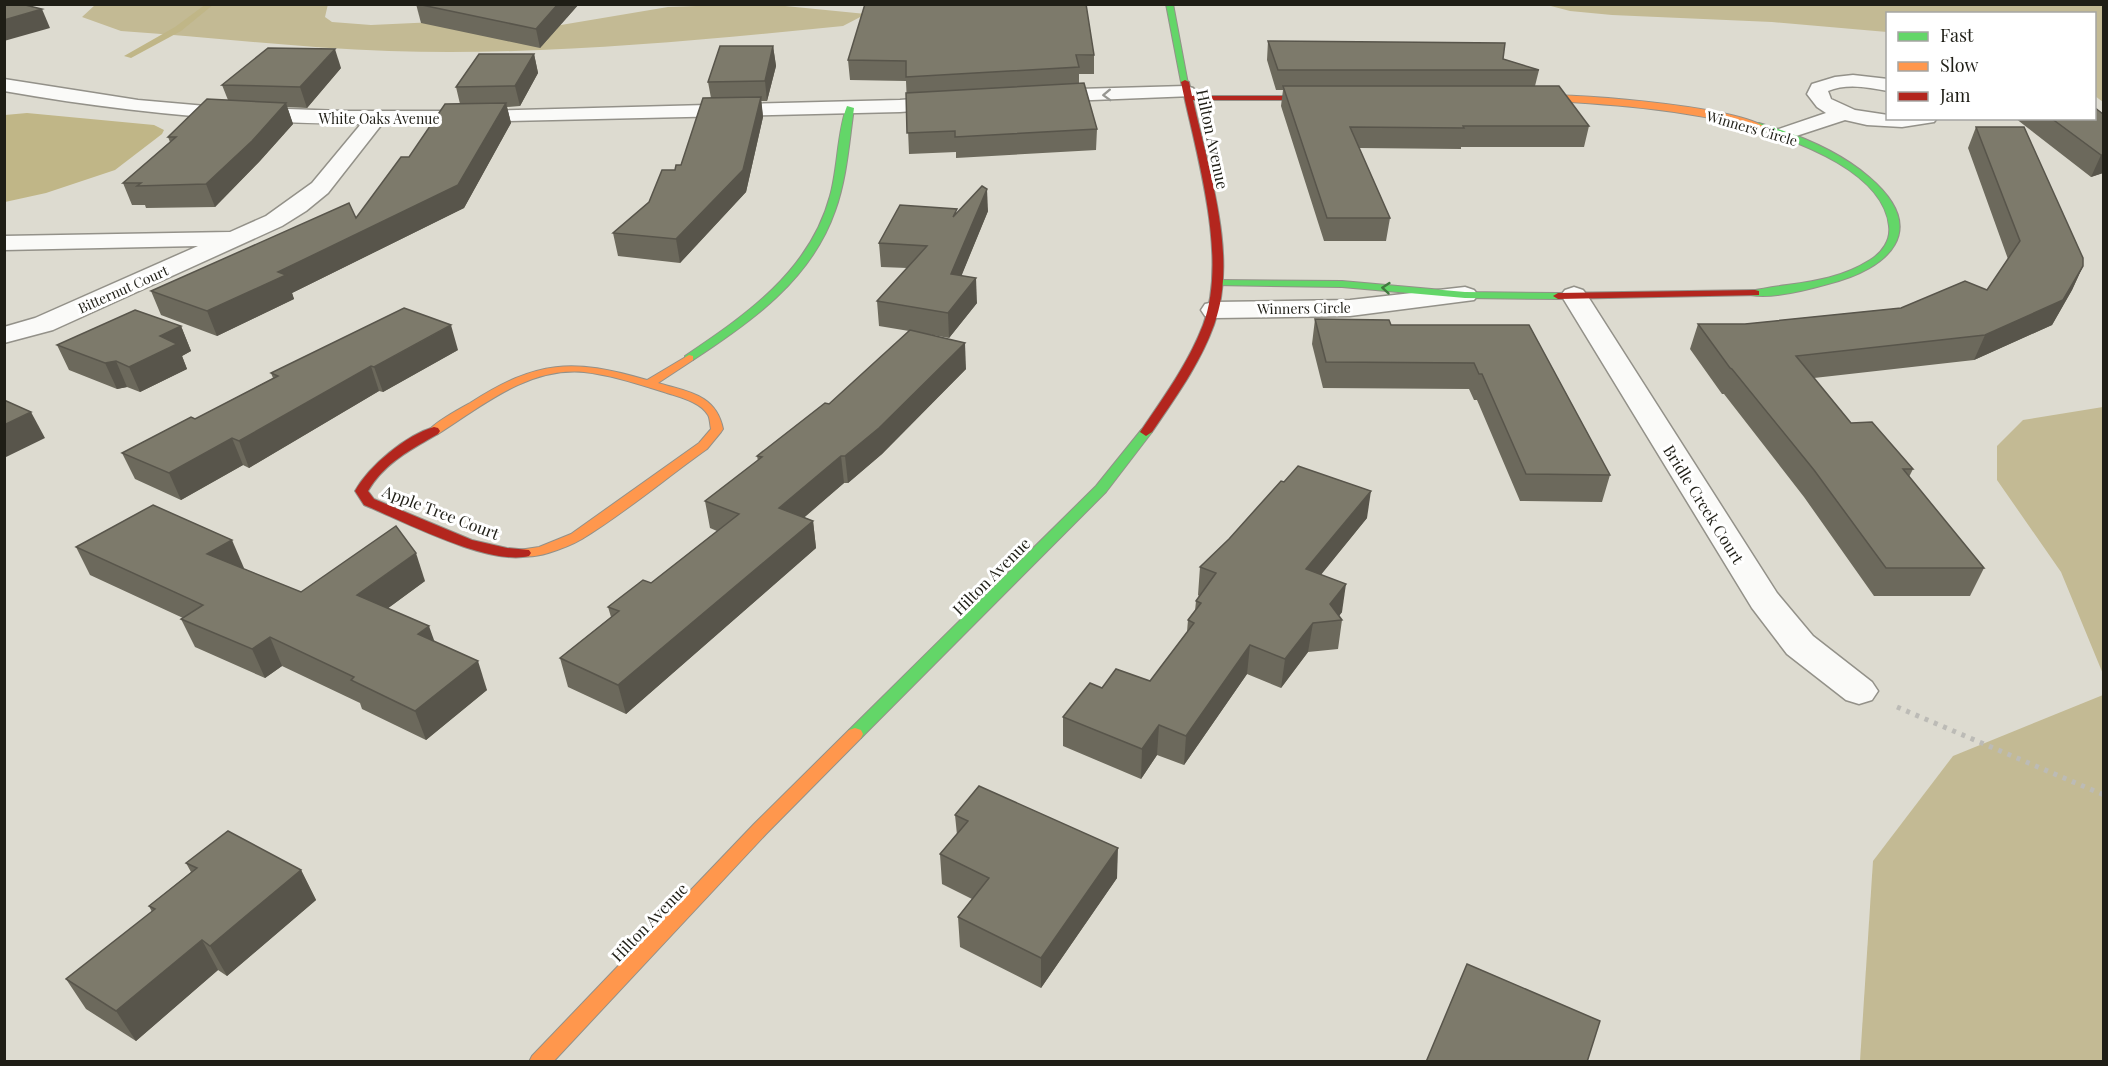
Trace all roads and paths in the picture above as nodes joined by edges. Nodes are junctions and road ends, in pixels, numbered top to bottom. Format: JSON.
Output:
{"nodes":[{"id":1,"x":1169,"y":4,"type":"edge"},
{"id":2,"x":1886,"y":85,"type":"edge"},
{"id":3,"x":4,"y":86,"type":"edge"},
{"id":4,"x":1341,"y":98,"type":"edge"},
{"id":5,"x":1507,"y":98,"type":"edge"},
{"id":6,"x":1187,"y":99,"type":"junction"},
{"id":7,"x":1025,"y":104,"type":"edge"},
{"id":8,"x":968,"y":105,"type":"edge"},
{"id":9,"x":850,"y":108,"type":"junction"},
{"id":10,"x":1845,"y":113,"type":"junction"},
{"id":11,"x":376,"y":118,"type":"junction"},
{"id":12,"x":1900,"y":120,"type":"edge"},
{"id":13,"x":1783,"y":134,"type":"junction"},
{"id":14,"x":240,"y":237,"type":"junction"},
{"id":15,"x":4,"y":243,"type":"edge"},
{"id":16,"x":1218,"y":283,"type":"junction"},
{"id":17,"x":1465,"y":295,"type":"junction"},
{"id":18,"x":1574,"y":295,"type":"junction"},
{"id":19,"x":1215,"y":310,"type":"junction"},
{"id":20,"x":4,"y":335,"type":"edge"},
{"id":21,"x":649,"y":384,"type":"junction"},
{"id":22,"x":1859,"y":691,"type":"joint"},
{"id":23,"x":2103,"y":795,"type":"edge"},
{"id":24,"x":539,"y":1062,"type":"edge"}],
"edges":[{"from":1,"to":6,"type":"street","name":"Hilton Avenue"},
{"from":2,"to":10,"type":"street"},
{"from":3,"to":11,"type":"street","name":"White Oaks Avenue"},
{"from":4,"to":6,"type":"street"},
{"from":5,"to":13,"type":"street","name":"Winners Circle"},
{"from":6,"to":7,"type":"street"},
{"from":6,"to":16,"type":"street","name":"Hilton Avenue"},
{"from":8,"to":9,"type":"street","name":"White Oaks Avenue"},
{"from":9,"to":11,"type":"street","name":"White Oaks Avenue"},
{"from":9,"to":21,"type":"street"},
{"from":10,"to":12,"type":"street"},
{"from":10,"to":13,"type":"street"},
{"from":11,"to":14,"type":"street","name":"Bitternut Court"},
{"from":13,"to":18,"type":"street","name":"Winners Circle"},
{"from":14,"to":15,"type":"street","name":"Bitternut Court"},
{"from":14,"to":20,"type":"street","name":"Bitternut Court"},
{"from":17,"to":16,"type":"street","name":"Winners Circle","one_way":true},
{"from":16,"to":19,"type":"street","name":"Hilton Avenue"},
{"from":17,"to":18,"type":"street","name":"Winners Circle"},
{"from":17,"to":19,"type":"street","name":"Winners Circle"},
{"from":18,"to":22,"type":"street","name":"Bridle Creek Court"},
{"from":19,"to":24,"type":"street","name":"Hilton Avenue"},
{"from":21,"to":21,"type":"street","name":"Apple Tree Court"},
{"from":22,"to":23,"type":"path"}]}
